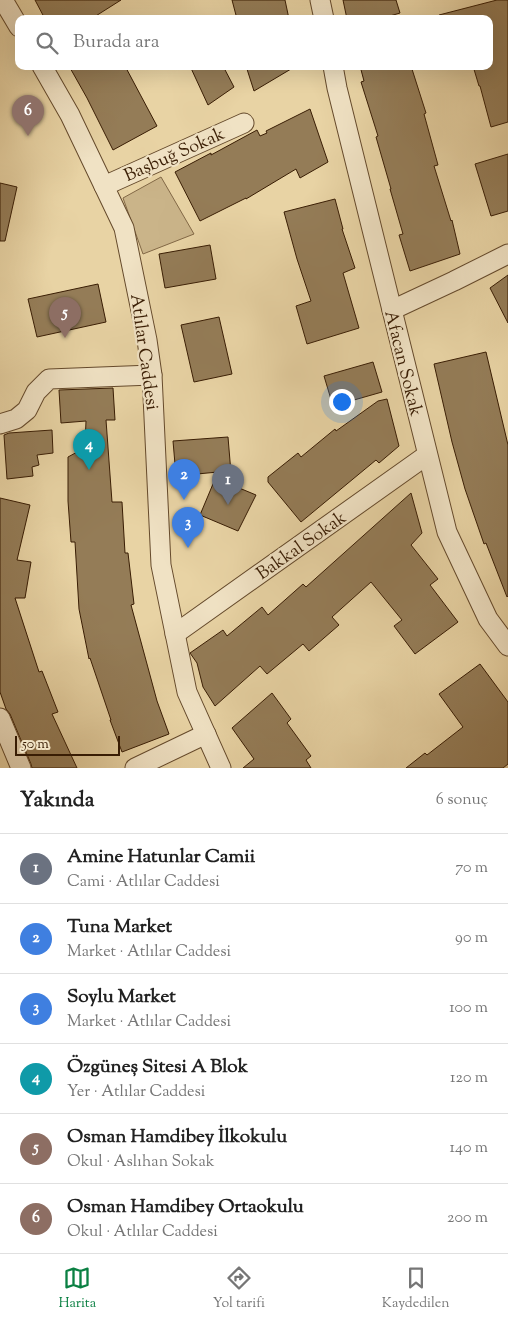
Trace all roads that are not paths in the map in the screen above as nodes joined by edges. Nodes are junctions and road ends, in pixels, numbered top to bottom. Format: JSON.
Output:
{"nodes":[{"id":1,"x":3,"y":0,"type":"edge"},
{"id":2,"x":320,"y":0,"type":"edge"},
{"id":3,"x":323,"y":15,"type":"edge"},
{"id":4,"x":15,"y":20,"type":"edge"},
{"id":5,"x":44,"y":70,"type":"edge"},
{"id":6,"x":334,"y":70,"type":"edge"},
{"id":7,"x":244,"y":123,"type":"dead end"},
{"id":8,"x":104,"y":186,"type":"junction"},
{"id":9,"x":508,"y":254,"type":"edge"},
{"id":10,"x":392,"y":310,"type":"junction"},
{"id":11,"x":152,"y":375,"type":"junction"},
{"id":12,"x":0,"y":424,"type":"edge"},
{"id":13,"x":427,"y":455,"type":"junction"},
{"id":14,"x":175,"y":634,"type":"junction"},
{"id":15,"x":508,"y":646,"type":"edge"},
{"id":16,"x":0,"y":718,"type":"edge"},
{"id":17,"x":206,"y":734,"type":"junction"},
{"id":18,"x":21,"y":768,"type":"edge"},
{"id":19,"x":136,"y":768,"type":"edge"},
{"id":20,"x":221,"y":768,"type":"edge"}],
"edges":[{"from":1,"to":4,"type":"street"},
{"from":2,"to":3,"type":"street"},
{"from":5,"to":8,"type":"street","name":"Atlılar Caddesi"},
{"from":6,"to":10,"type":"street","name":"Afacan Sokak"},
{"from":7,"to":8,"type":"street","name":"Başbuğ Sokak"},
{"from":8,"to":11,"type":"street","name":"Atlılar Caddesi"},
{"from":9,"to":10,"type":"street"},
{"from":10,"to":13,"type":"street","name":"Afacan Sokak"},
{"from":11,"to":12,"type":"street"},
{"from":11,"to":14,"type":"street","name":"Atlılar Caddesi"},
{"from":13,"to":14,"type":"street","name":"Bakkal Sokak"},
{"from":13,"to":15,"type":"street","name":"Afacan Sokak"},
{"from":14,"to":17,"type":"street","name":"Atlılar Caddesi"},
{"from":16,"to":18,"type":"street"},
{"from":17,"to":19,"type":"street"},
{"from":17,"to":20,"type":"street","name":"Atlılar Caddesi"}]}
